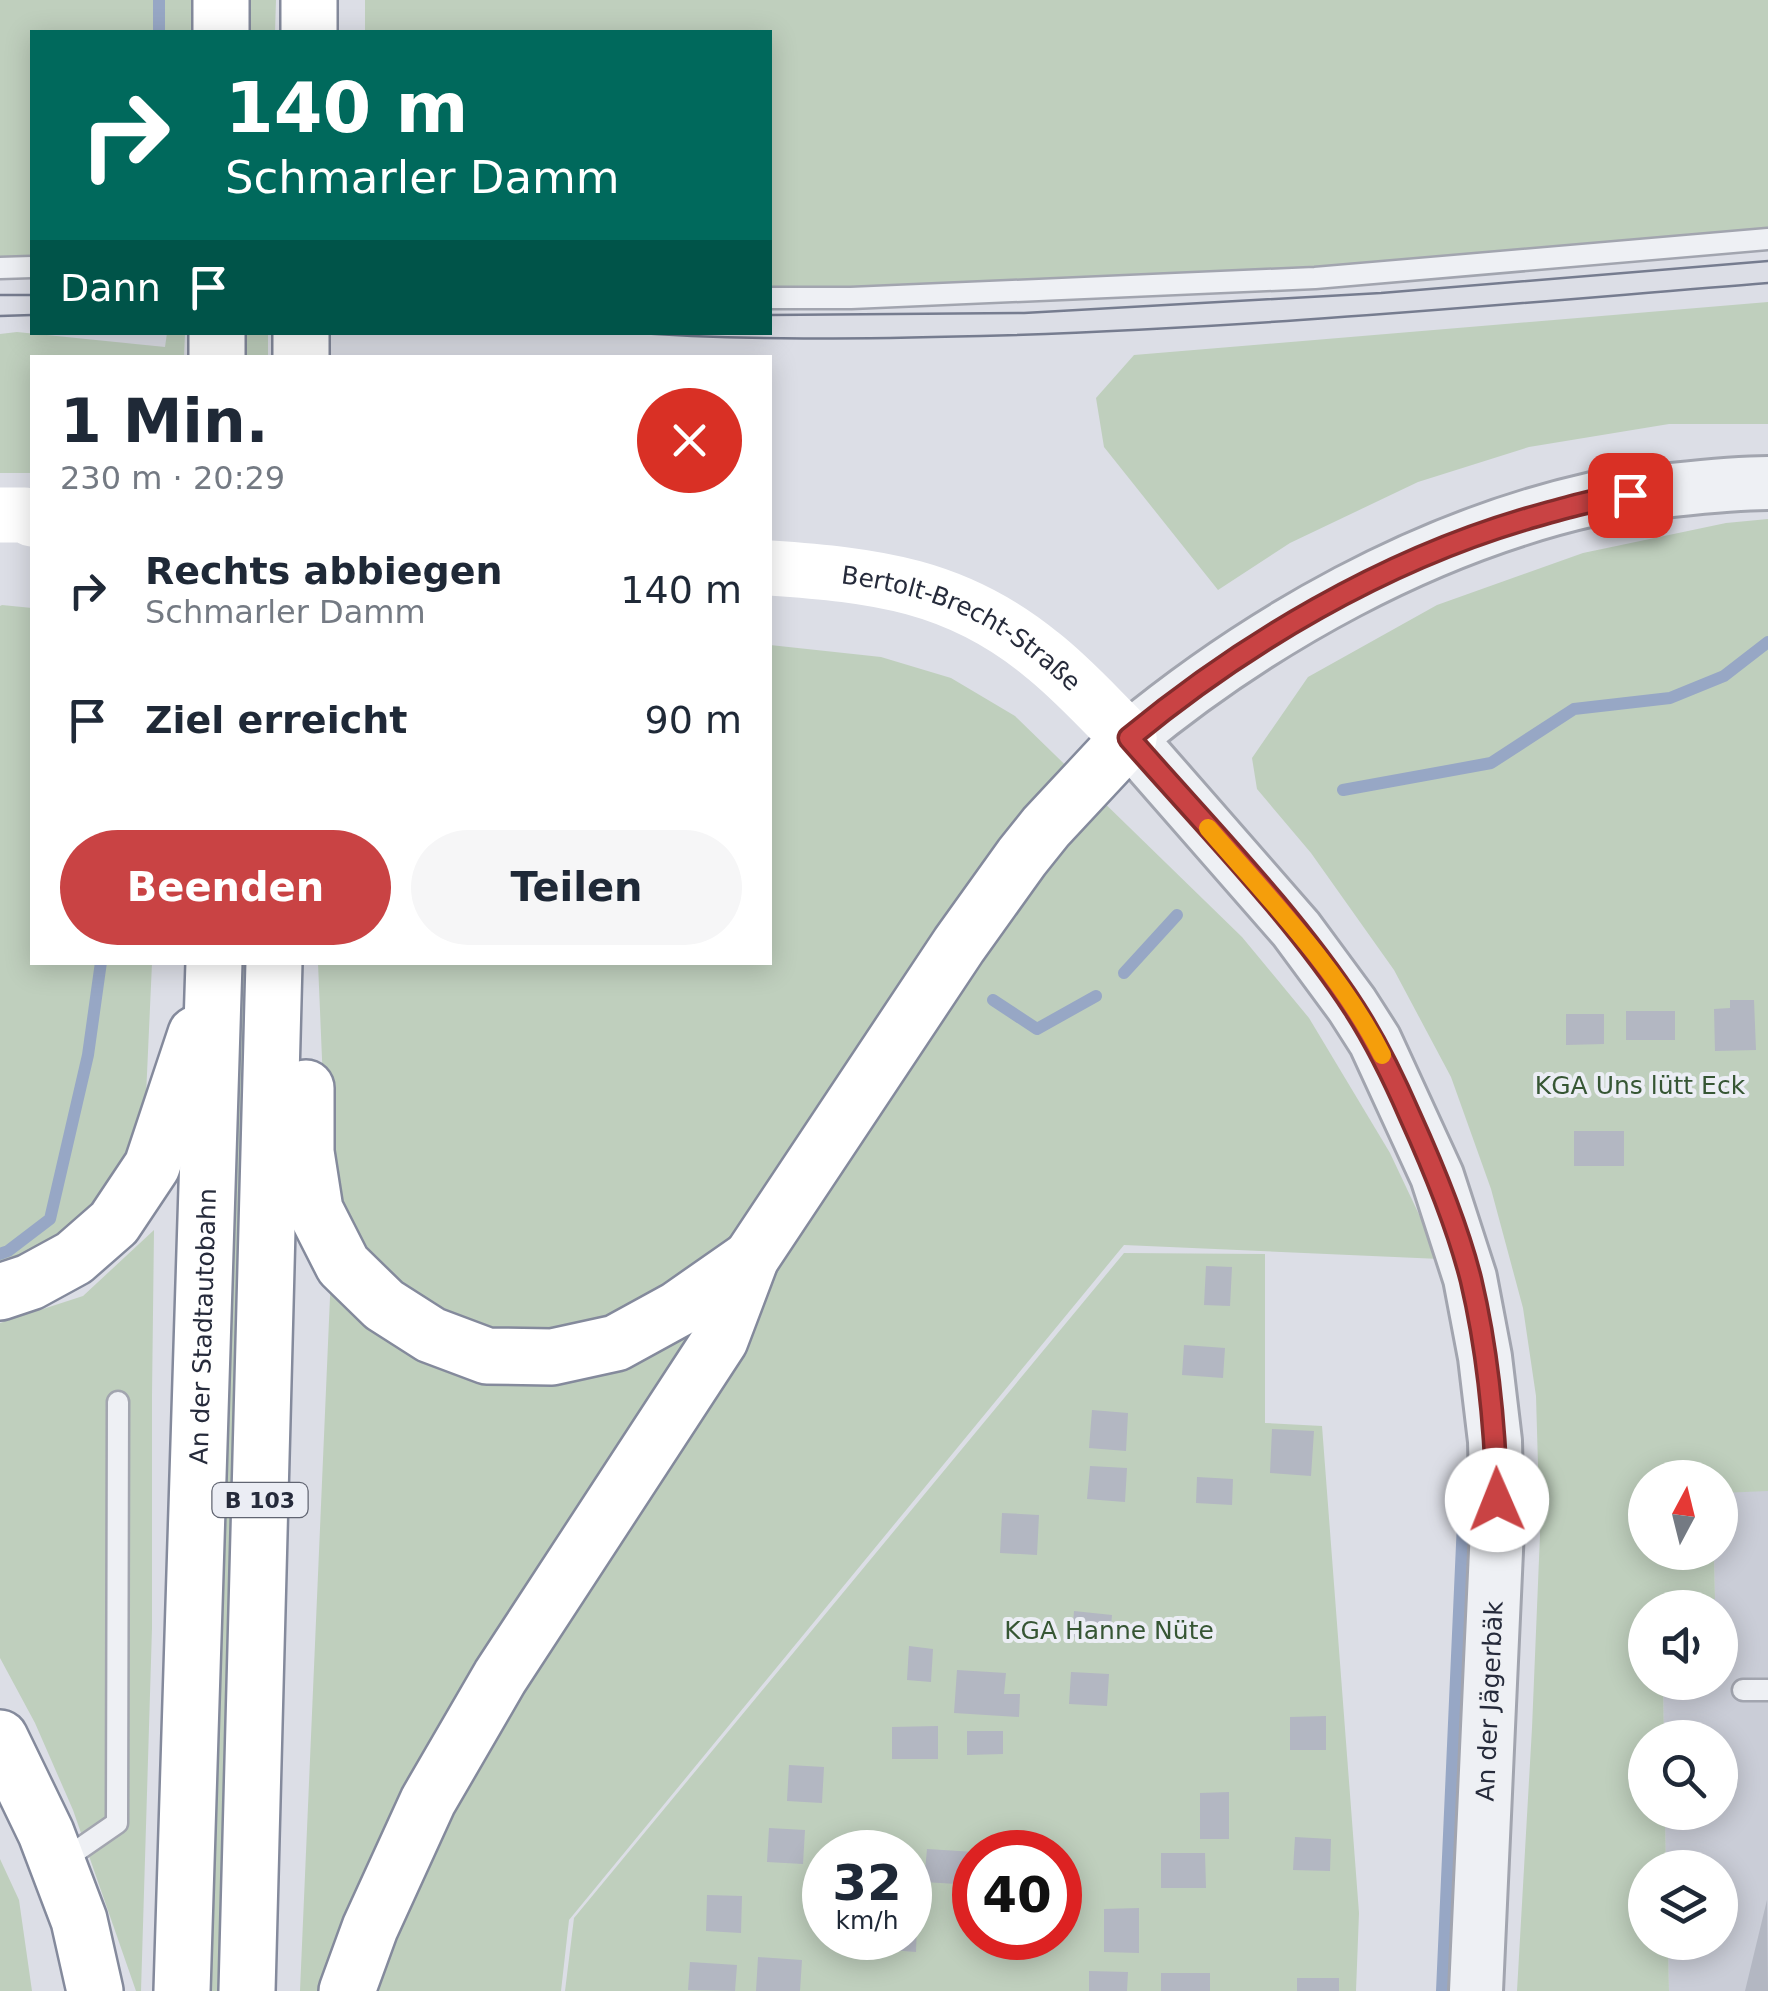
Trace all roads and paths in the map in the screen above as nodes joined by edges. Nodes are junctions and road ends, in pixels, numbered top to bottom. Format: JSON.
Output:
{"nodes":[{"id":1,"x":222,"y":0,"type":"edge"},
{"id":2,"x":309,"y":0,"type":"edge"},
{"id":3,"x":221,"y":30,"type":"edge"},
{"id":4,"x":308,"y":30,"type":"edge"},
{"id":5,"x":1768,"y":238,"type":"edge"},
{"id":6,"x":772,"y":298,"type":"edge"},
{"id":7,"x":1768,"y":483,"type":"edge"},
{"id":8,"x":0,"y":514,"type":"edge"},
{"id":9,"x":30,"y":518,"type":"edge"},
{"id":10,"x":30,"y":546,"type":"edge"},
{"id":11,"x":0,"y":551,"type":"edge"},
{"id":12,"x":772,"y":568,"type":"edge"},
{"id":13,"x":1129,"y":738,"type":"junction"},
{"id":14,"x":214,"y":972,"type":"edge"},
{"id":15,"x":274,"y":986,"type":"edge"},
{"id":16,"x":750,"y":1258,"type":"junction"},
{"id":17,"x":0,"y":1292,"type":"edge"},
{"id":18,"x":118,"y":1402,"type":"dead end"},
{"id":19,"x":1743,"y":1690,"type":"dead end"},
{"id":20,"x":1768,"y":1690,"type":"edge"},
{"id":21,"x":0,"y":1738,"type":"edge"},
{"id":22,"x":57,"y":1864,"type":"junction"},
{"id":23,"x":95,"y":1991,"type":"edge"},
{"id":24,"x":182,"y":1991,"type":"edge"},
{"id":25,"x":247,"y":1991,"type":"edge"},
{"id":26,"x":347,"y":1991,"type":"edge"},
{"id":27,"x":1476,"y":1991,"type":"edge"}],
"edges":[{"from":1,"to":3,"type":"main road"},
{"from":2,"to":4,"type":"main road"},
{"from":5,"to":6,"type":"lane"},
{"from":7,"to":13,"type":"street"},
{"from":8,"to":9,"type":"main road"},
{"from":10,"to":11,"type":"main road"},
{"from":12,"to":13,"type":"main road","name":"Bertolt-Brecht-Straße"},
{"from":13,"to":16,"type":"main road"},
{"from":13,"to":27,"type":"street","name":"An der Jägerbäk"},
{"from":14,"to":17,"type":"main road"},
{"from":14,"to":24,"type":"main road","name":"An der Stadtautobahn","number":"B 103"},
{"from":15,"to":16,"type":"main road"},
{"from":15,"to":25,"type":"main road","number":"B 103"},
{"from":16,"to":26,"type":"main road"},
{"from":18,"to":22,"type":"lane"},
{"from":19,"to":20,"type":"lane"},
{"from":21,"to":22,"type":"main road"},
{"from":22,"to":23,"type":"main road"}]}
